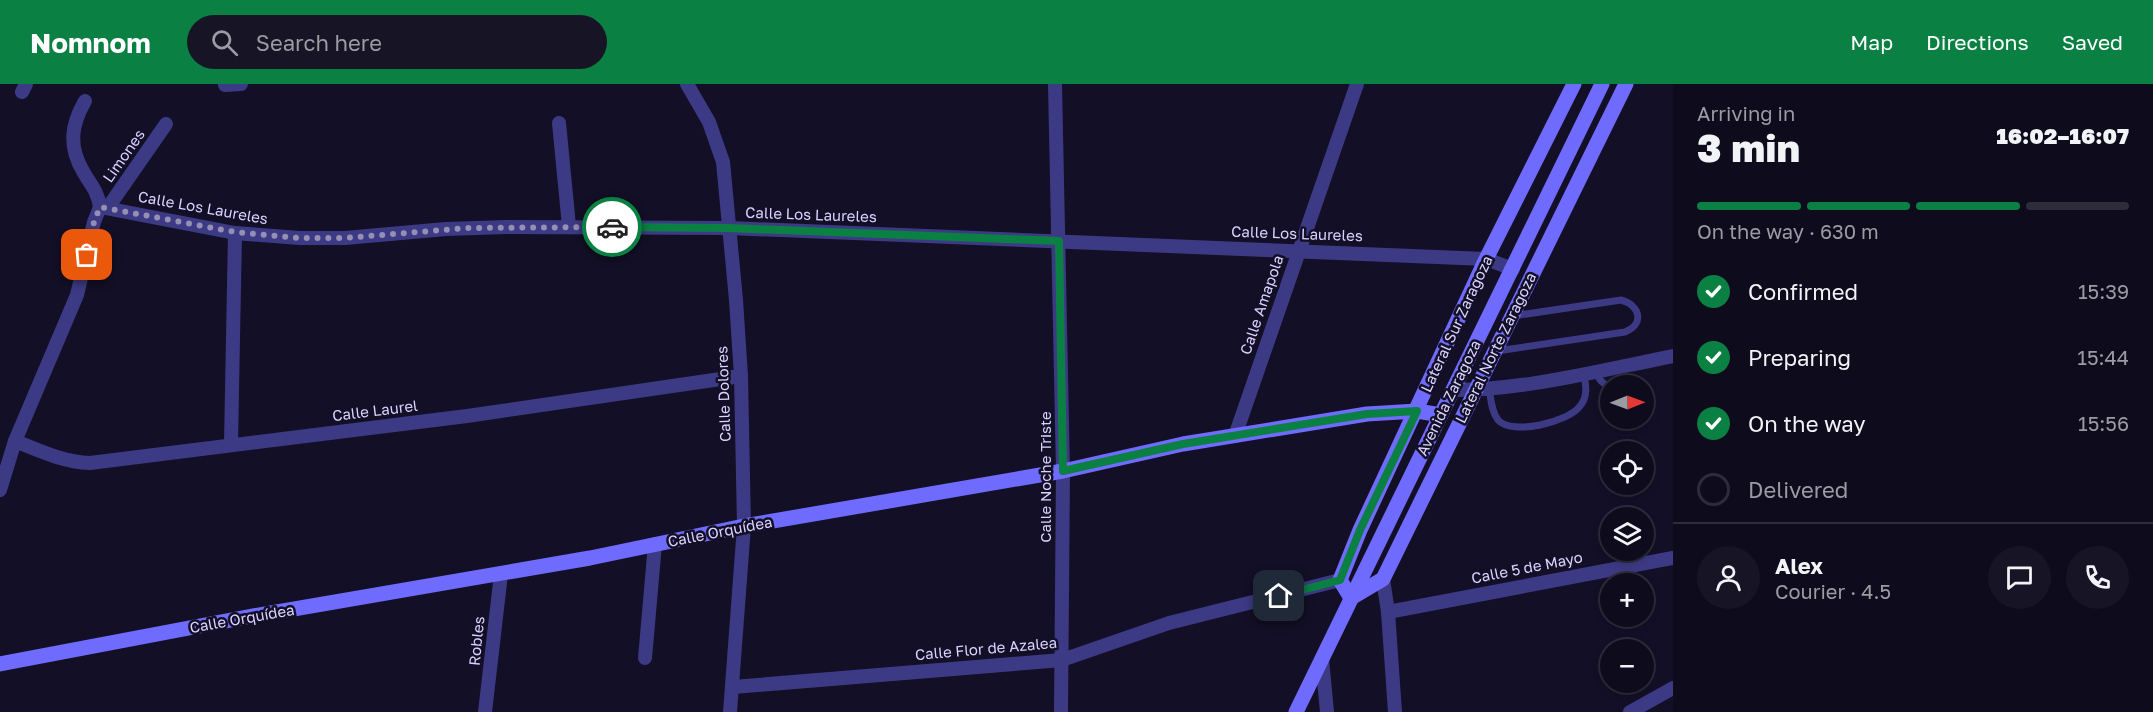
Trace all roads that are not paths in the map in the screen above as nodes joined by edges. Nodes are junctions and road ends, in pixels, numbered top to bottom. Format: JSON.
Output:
{"nodes":[{"id":1,"x":241,"y":84,"type":"edge"},
{"id":2,"x":687,"y":84,"type":"edge"},
{"id":3,"x":1055,"y":84,"type":"edge"},
{"id":4,"x":1357,"y":84,"type":"edge"},
{"id":5,"x":1574,"y":84,"type":"edge"},
{"id":6,"x":1602,"y":84,"type":"edge"},
{"id":7,"x":1626,"y":84,"type":"edge"},
{"id":8,"x":225,"y":85,"type":"edge"},
{"id":9,"x":85,"y":101,"type":"dead end"},
{"id":10,"x":558,"y":123,"type":"dead end"},
{"id":11,"x":166,"y":124,"type":"dead end"},
{"id":12,"x":105,"y":207,"type":"junction"},
{"id":13,"x":569,"y":226,"type":"junction"},
{"id":14,"x":729,"y":228,"type":"junction"},
{"id":15,"x":235,"y":232,"type":"junction"},
{"id":16,"x":1059,"y":241,"type":"junction"},
{"id":17,"x":1298,"y":250,"type":"junction"},
{"id":18,"x":1486,"y":259,"type":"junction"},
{"id":19,"x":1513,"y":269,"type":"junction"},
{"id":20,"x":1502,"y":292,"type":"junction"},
{"id":21,"x":1519,"y":303,"type":"junction"},
{"id":22,"x":1512,"y":317,"type":"junction"},
{"id":23,"x":1495,"y":351,"type":"junction"},
{"id":24,"x":1673,"y":356,"type":"edge"},
{"id":25,"x":1589,"y":373,"type":"junction"},
{"id":26,"x":741,"y":376,"type":"junction"},
{"id":27,"x":1600,"y":380,"type":"edge"},
{"id":28,"x":1482,"y":389,"type":"junction"},
{"id":29,"x":1454,"y":390,"type":"junction"},
{"id":30,"x":1417,"y":411,"type":"junction"},
{"id":31,"x":1442,"y":415,"type":"junction"},
{"id":32,"x":1235,"y":436,"type":"junction"},
{"id":33,"x":15,"y":441,"type":"junction"},
{"id":34,"x":231,"y":444,"type":"junction"},
{"id":35,"x":1063,"y":471,"type":"junction"},
{"id":36,"x":0,"y":490,"type":"edge"},
{"id":37,"x":744,"y":526,"type":"junction"},
{"id":38,"x":655,"y":544,"type":"junction"},
{"id":39,"x":1673,"y":558,"type":"edge"},
{"id":40,"x":501,"y":574,"type":"junction"},
{"id":41,"x":1383,"y":579,"type":"junction"},
{"id":42,"x":1340,"y":580,"type":"junction"},
{"id":43,"x":1351,"y":598,"type":"junction"},
{"id":44,"x":1388,"y":612,"type":"junction"},
{"id":45,"x":645,"y":658,"type":"dead end"},
{"id":46,"x":1322,"y":659,"type":"junction"},
{"id":47,"x":1062,"y":660,"type":"junction"},
{"id":48,"x":0,"y":664,"type":"edge"},
{"id":49,"x":733,"y":687,"type":"junction"},
{"id":50,"x":1673,"y":688,"type":"edge"},
{"id":51,"x":485,"y":712,"type":"edge"},
{"id":52,"x":730,"y":712,"type":"edge"},
{"id":53,"x":1061,"y":712,"type":"edge"},
{"id":54,"x":1296,"y":712,"type":"edge"},
{"id":55,"x":1328,"y":712,"type":"edge"},
{"id":56,"x":1395,"y":712,"type":"edge"},
{"id":57,"x":1630,"y":712,"type":"edge"}],
"edges":[{"from":1,"to":8,"type":"street"},
{"from":2,"to":14,"type":"street","name":"Calle Dolores"},
{"from":3,"to":16,"type":"street","name":"Calle Noche Triste"},
{"from":4,"to":17,"type":"street","name":"Calle Amapola"},
{"from":5,"to":18,"type":"street","name":"Lateral Sur Zaragoza"},
{"from":6,"to":19,"type":"street","name":"Avenida Zaragoza"},
{"from":7,"to":21,"type":"street","name":"Lateral Norte Zaragoza"},
{"from":9,"to":12,"type":"street"},
{"from":10,"to":13,"type":"street"},
{"from":11,"to":12,"type":"street","name":"Limones"},
{"from":12,"to":15,"type":"street","name":"Calle Los Laureles"},
{"from":12,"to":33,"type":"street","name":"Limones"},
{"from":13,"to":14,"type":"street","name":"Calle Los Laureles"},
{"from":13,"to":15,"type":"street","name":"Calle Los Laureles"},
{"from":14,"to":16,"type":"street","name":"Calle Los Laureles"},
{"from":14,"to":26,"type":"street","name":"Calle Dolores"},
{"from":15,"to":34,"type":"street"},
{"from":16,"to":17,"type":"street","name":"Calle Los Laureles"},
{"from":16,"to":35,"type":"street","name":"Calle Noche Triste"},
{"from":17,"to":18,"type":"street","name":"Calle Los Laureles"},
{"from":17,"to":32,"type":"street","name":"Calle Amapola"},
{"from":18,"to":19,"type":"street","name":"Calle Los Laureles"},
{"from":18,"to":30,"type":"street","name":"Lateral Sur Zaragoza"},
{"from":19,"to":20,"type":"street","name":"Avenida Zaragoza"},
{"from":20,"to":21,"type":"street"},
{"from":20,"to":29,"type":"street","name":"Avenida Zaragoza"},
{"from":21,"to":22,"type":"street","name":"Lateral Norte Zaragoza"},
{"from":22,"to":23,"type":"street","name":"Lateral Norte Zaragoza"},
{"from":22,"to":23,"type":"lane"},
{"from":23,"to":28,"type":"street","name":"Lateral Norte Zaragoza"},
{"from":24,"to":25,"type":"street"},
{"from":25,"to":27,"type":"lane"},
{"from":25,"to":28,"type":"street"},
{"from":25,"to":28,"type":"lane"},
{"from":26,"to":34,"type":"street","name":"Calle Laurel"},
{"from":26,"to":37,"type":"street","name":"Calle Dolores"},
{"from":28,"to":29,"type":"street"},
{"from":28,"to":41,"type":"street","name":"Lateral Norte Zaragoza"},
{"from":29,"to":31,"type":"street","name":"Avenida Zaragoza"},
{"from":30,"to":31,"type":"street","name":"Calle Orquídea"},
{"from":30,"to":32,"type":"street","name":"Calle Orquídea"},
{"from":30,"to":42,"type":"street","name":"Lateral Sur Zaragoza"},
{"from":31,"to":43,"type":"street","name":"Avenida Zaragoza"},
{"from":32,"to":35,"type":"street","name":"Calle Orquídea"},
{"from":33,"to":34,"type":"street","name":"Calle Laurel"},
{"from":33,"to":36,"type":"street","name":"Limones"},
{"from":35,"to":37,"type":"street","name":"Calle Orquídea"},
{"from":35,"to":47,"type":"street","name":"Calle Noche Triste"},
{"from":37,"to":38,"type":"street","name":"Calle Orquídea"},
{"from":37,"to":49,"type":"street","name":"Calle Dolores"},
{"from":38,"to":40,"type":"street","name":"Calle Orquídea"},
{"from":38,"to":45,"type":"street"},
{"from":39,"to":44,"type":"street","name":"Calle 5 de Mayo"},
{"from":40,"to":48,"type":"street","name":"Calle Orquídea"},
{"from":40,"to":51,"type":"street","name":"Robles"},
{"from":41,"to":43,"type":"street"},
{"from":41,"to":44,"type":"street"},
{"from":42,"to":43,"type":"street"},
{"from":42,"to":47,"type":"street","name":"Calle Flor de Azalea"},
{"from":43,"to":46,"type":"street","name":"Avenida Zaragoza"},
{"from":44,"to":56,"type":"street"},
{"from":46,"to":54,"type":"street","name":"Avenida Zaragoza"},
{"from":46,"to":55,"type":"street"},
{"from":47,"to":49,"type":"street","name":"Calle Flor de Azalea"},
{"from":47,"to":53,"type":"street","name":"Calle Noche Triste"},
{"from":49,"to":52,"type":"street","name":"Calle Dolores"},
{"from":50,"to":57,"type":"street"}]}
